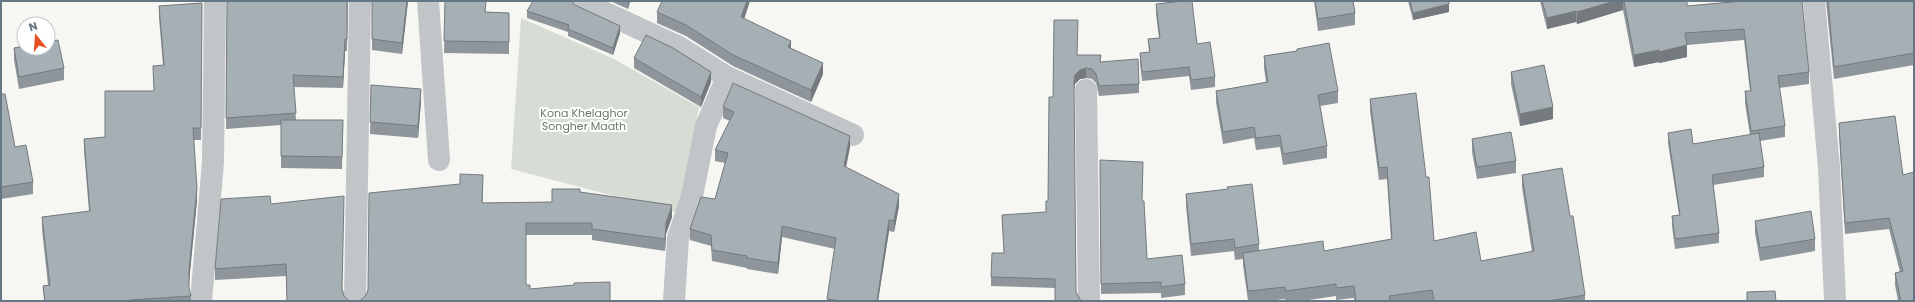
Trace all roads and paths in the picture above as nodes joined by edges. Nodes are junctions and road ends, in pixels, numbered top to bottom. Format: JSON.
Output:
{"nodes":[{"id":1,"x":215,"y":1,"type":"edge"},
{"id":2,"x":360,"y":1,"type":"edge"},
{"id":3,"x":428,"y":1,"type":"edge"},
{"id":4,"x":580,"y":1,"type":"edge"},
{"id":5,"x":1814,"y":1,"type":"edge"},
{"id":6,"x":727,"y":77,"type":"junction"},
{"id":7,"x":1086,"y":90,"type":"dead end"},
{"id":8,"x":853,"y":135,"type":"dead end"},
{"id":9,"x":439,"y":160,"type":"dead end"},
{"id":10,"x":201,"y":301,"type":"edge"},
{"id":11,"x":355,"y":301,"type":"edge"},
{"id":12,"x":674,"y":301,"type":"edge"},
{"id":13,"x":1089,"y":301,"type":"edge"},
{"id":14,"x":1835,"y":301,"type":"edge"}],
"edges":[{"from":1,"to":10,"type":"street"},
{"from":2,"to":11,"type":"street"},
{"from":3,"to":9,"type":"street"},
{"from":4,"to":6,"type":"street"},
{"from":5,"to":14,"type":"street"},
{"from":6,"to":8,"type":"street"},
{"from":6,"to":12,"type":"street"},
{"from":7,"to":13,"type":"street"}]}
